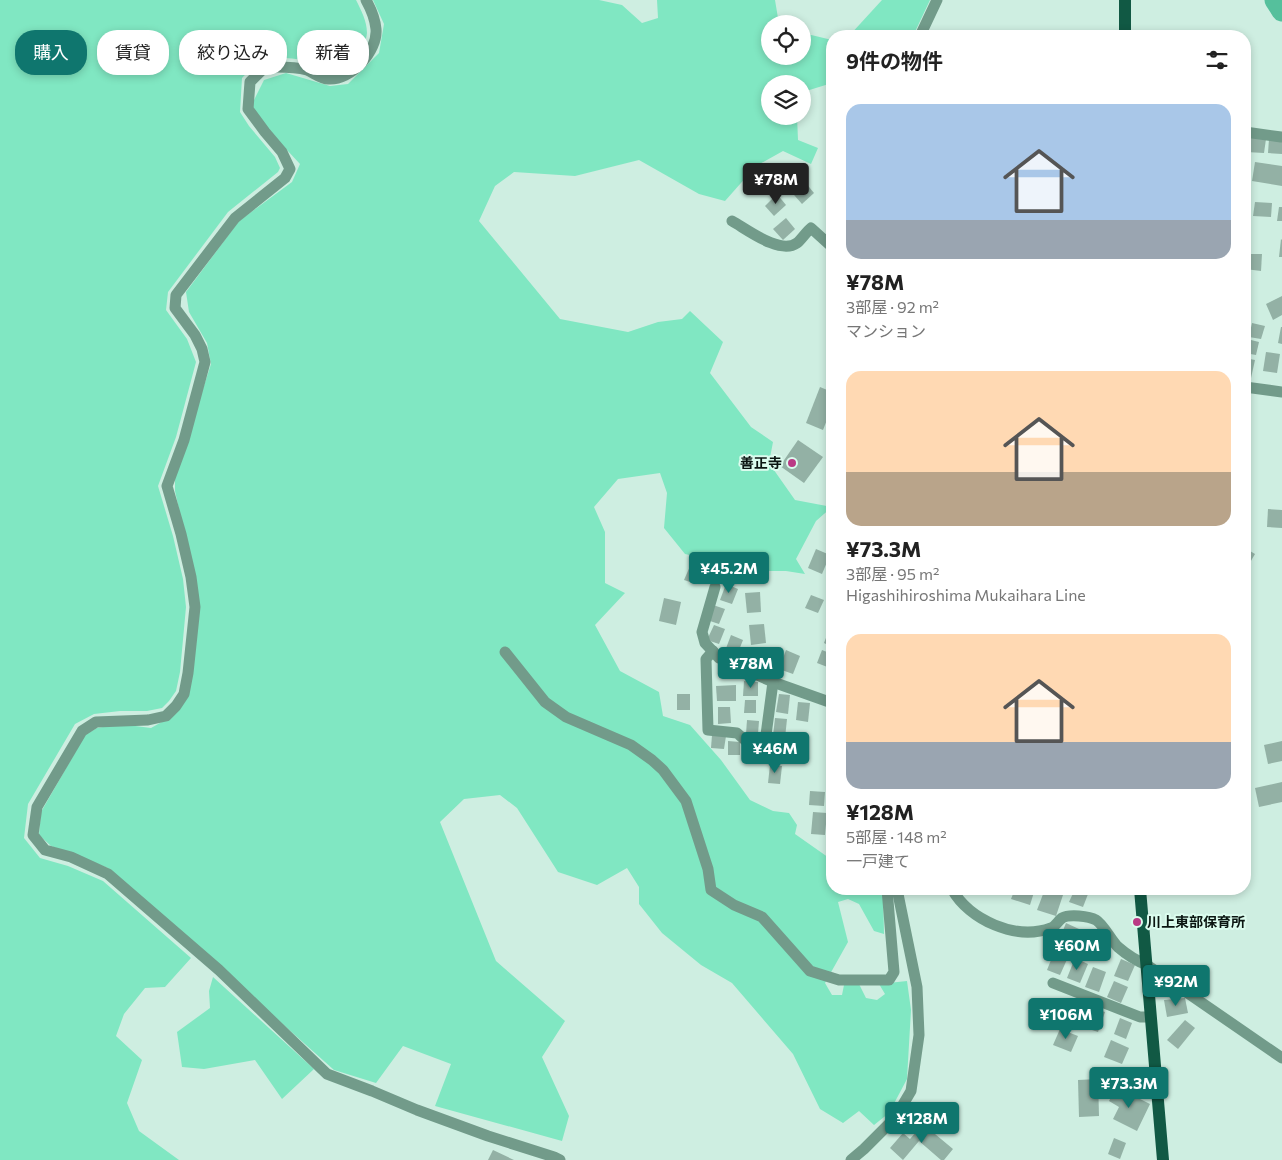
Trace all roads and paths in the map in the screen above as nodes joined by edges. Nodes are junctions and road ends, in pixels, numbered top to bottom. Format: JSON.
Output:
{"nodes":[{"id":1,"x":366,"y":0,"type":"edge"},
{"id":2,"x":937,"y":0,"type":"edge"},
{"id":3,"x":1125,"y":0,"type":"edge"},
{"id":4,"x":923,"y":30,"type":"edge"},
{"id":5,"x":1125,"y":30,"type":"edge"},
{"id":6,"x":1251,"y":133,"type":"edge"},
{"id":7,"x":1281,"y":137,"type":"dead end"},
{"id":8,"x":732,"y":221,"type":"dead end"},
{"id":9,"x":826,"y":242,"type":"edge"},
{"id":10,"x":1251,"y":388,"type":"edge"},
{"id":11,"x":1282,"y":392,"type":"edge"},
{"id":12,"x":715,"y":587,"type":"dead end"},
{"id":13,"x":713,"y":651,"type":"junction"},
{"id":14,"x":505,"y":652,"type":"dead end"},
{"id":15,"x":773,"y":682,"type":"junction"},
{"id":16,"x":826,"y":701,"type":"edge"},
{"id":17,"x":888,"y":895,"type":"edge"},
{"id":18,"x":898,"y":895,"type":"edge"},
{"id":19,"x":955,"y":895,"type":"edge"},
{"id":20,"x":1141,"y":895,"type":"edge"},
{"id":21,"x":1147,"y":965,"type":"junction"},
{"id":22,"x":1053,"y":983,"type":"dead end"},
{"id":23,"x":1150,"y":1017,"type":"junction"},
{"id":24,"x":1282,"y":1058,"type":"edge"},
{"id":25,"x":560,"y":1160,"type":"edge"},
{"id":26,"x":851,"y":1160,"type":"edge"},
{"id":27,"x":1164,"y":1160,"type":"edge"}],
"edges":[{"from":1,"to":25,"type":"street"},
{"from":2,"to":4,"type":"street"},
{"from":3,"to":5,"type":"main road"},
{"from":6,"to":7,"type":"street"},
{"from":8,"to":9,"type":"street"},
{"from":10,"to":11,"type":"street"},
{"from":12,"to":13,"type":"street"},
{"from":13,"to":15,"type":"street"},
{"from":13,"to":15,"type":"street"},
{"from":14,"to":17,"type":"street"},
{"from":15,"to":16,"type":"street"},
{"from":18,"to":26,"type":"street"},
{"from":19,"to":21,"type":"street"},
{"from":20,"to":21,"type":"main road"},
{"from":21,"to":23,"type":"main road"},
{"from":21,"to":24,"type":"street"},
{"from":22,"to":23,"type":"street"},
{"from":23,"to":27,"type":"main road"}]}
